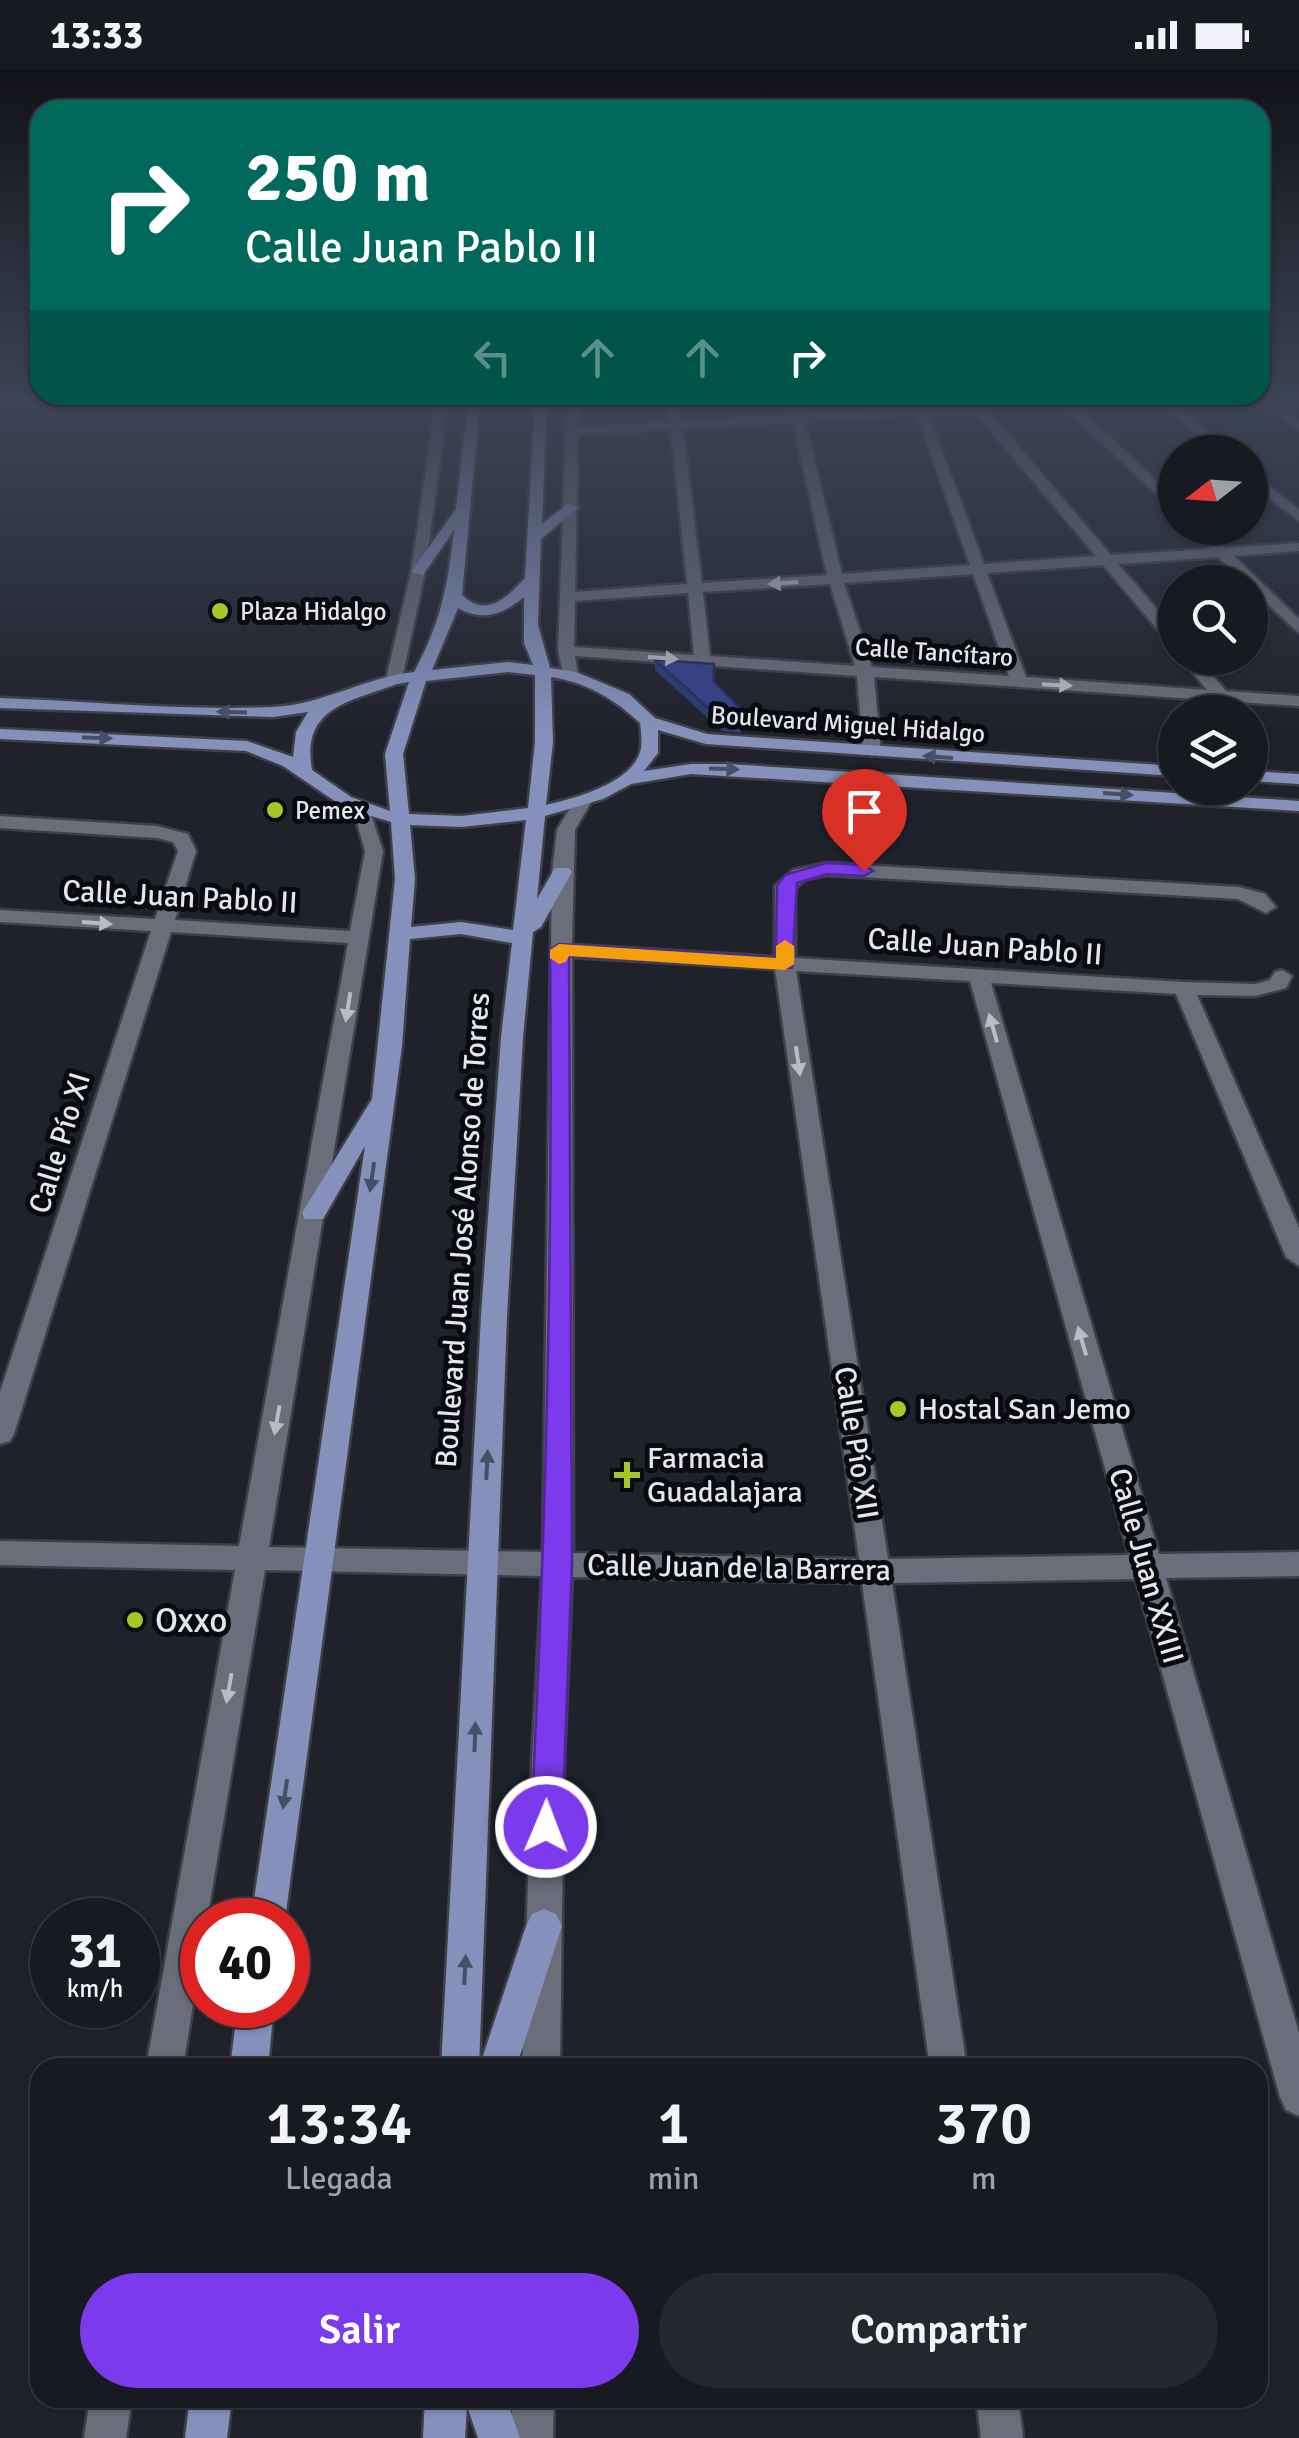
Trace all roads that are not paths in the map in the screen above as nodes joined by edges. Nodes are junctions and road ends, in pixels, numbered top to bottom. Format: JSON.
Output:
{"nodes":[{"id":1,"x":426,"y":513,"type":"edge"},
{"id":2,"x":458,"y":513,"type":"edge"},
{"id":3,"x":461,"y":513,"type":"edge"},
{"id":4,"x":537,"y":513,"type":"edge"},
{"id":5,"x":566,"y":513,"type":"edge"},
{"id":6,"x":572,"y":513,"type":"edge"},
{"id":7,"x":685,"y":513,"type":"edge"},
{"id":8,"x":820,"y":513,"type":"edge"},
{"id":9,"x":961,"y":513,"type":"edge"},
{"id":10,"x":1068,"y":513,"type":"edge"},
{"id":11,"x":536,"y":536,"type":"junction"},
{"id":12,"x":1215,"y":545,"type":"edge"},
{"id":13,"x":1299,"y":546,"type":"edge"},
{"id":14,"x":1222,"y":552,"type":"junction"},
{"id":15,"x":1110,"y":561,"type":"junction"},
{"id":16,"x":982,"y":569,"type":"junction"},
{"id":17,"x":418,"y":572,"type":"junction"},
{"id":18,"x":532,"y":579,"type":"junction"},
{"id":19,"x":836,"y":580,"type":"junction"},
{"id":20,"x":693,"y":590,"type":"junction"},
{"id":21,"x":454,"y":596,"type":"junction"},
{"id":22,"x":567,"y":598,"type":"junction"},
{"id":23,"x":1158,"y":619,"type":"edge"},
{"id":24,"x":1299,"y":628,"type":"edge"},
{"id":25,"x":566,"y":651,"type":"junction"},
{"id":26,"x":703,"y":661,"type":"junction"},
{"id":27,"x":544,"y":670,"type":"junction"},
{"id":28,"x":865,"y":671,"type":"junction"},
{"id":29,"x":423,"y":675,"type":"junction"},
{"id":30,"x":1204,"y":675,"type":"edge"},
{"id":31,"x":570,"y":676,"type":"junction"},
{"id":32,"x":394,"y":679,"type":"junction"},
{"id":33,"x":1020,"y":683,"type":"junction"},
{"id":34,"x":1220,"y":694,"type":"junction"},
{"id":35,"x":1299,"y":701,"type":"edge"},
{"id":36,"x":0,"y":704,"type":"edge"},
{"id":37,"x":329,"y":704,"type":"junction"},
{"id":38,"x":649,"y":722,"type":"junction"},
{"id":39,"x":0,"y":734,"type":"edge"},
{"id":40,"x":872,"y":751,"type":"junction"},
{"id":41,"x":304,"y":768,"type":"junction"},
{"id":42,"x":1158,"y":770,"type":"edge"},
{"id":43,"x":1268,"y":777,"type":"edge"},
{"id":44,"x":627,"y":779,"type":"junction"},
{"id":45,"x":1299,"y":779,"type":"edge"},
{"id":46,"x":582,"y":802,"type":"junction"},
{"id":47,"x":1299,"y":806,"type":"edge"},
{"id":48,"x":362,"y":809,"type":"junction"},
{"id":49,"x":536,"y":813,"type":"junction"},
{"id":50,"x":401,"y":820,"type":"junction"},
{"id":51,"x":0,"y":822,"type":"edge"},
{"id":52,"x":562,"y":872,"type":"junction"},
{"id":53,"x":1266,"y":907,"type":"dead end"},
{"id":54,"x":0,"y":916,"type":"edge"},
{"id":55,"x":160,"y":928,"type":"junction"},
{"id":56,"x":398,"y":936,"type":"junction"},
{"id":57,"x":357,"y":937,"type":"junction"},
{"id":58,"x":524,"y":940,"type":"junction"},
{"id":59,"x":559,"y":950,"type":"junction"},
{"id":60,"x":785,"y":964,"type":"junction"},
{"id":61,"x":1282,"y":976,"type":"dead end"},
{"id":62,"x":979,"y":977,"type":"junction"},
{"id":63,"x":1184,"y":988,"type":"junction"},
{"id":64,"x":383,"y":1097,"type":"junction"},
{"id":65,"x":314,"y":1213,"type":"junction"},
{"id":66,"x":1299,"y":1258,"type":"edge"},
{"id":67,"x":0,"y":1434,"type":"edge"},
{"id":68,"x":0,"y":1553,"type":"edge"},
{"id":69,"x":252,"y":1558,"type":"junction"},
{"id":70,"x":318,"y":1559,"type":"junction"},
{"id":71,"x":482,"y":1562,"type":"junction"},
{"id":72,"x":558,"y":1564,"type":"junction"},
{"id":73,"x":1299,"y":1564,"type":"edge"},
{"id":74,"x":1146,"y":1569,"type":"junction"},
{"id":75,"x":876,"y":1572,"type":"junction"},
{"id":76,"x":271,"y":1898,"type":"edge"},
{"id":77,"x":544,"y":1926,"type":"junction"},
{"id":78,"x":253,"y":2028,"type":"edge"},
{"id":79,"x":166,"y":2058,"type":"edge"},
{"id":80,"x":250,"y":2058,"type":"edge"},
{"id":81,"x":460,"y":2058,"type":"edge"},
{"id":82,"x":500,"y":2058,"type":"edge"},
{"id":83,"x":541,"y":2058,"type":"edge"},
{"id":84,"x":947,"y":2058,"type":"edge"},
{"id":85,"x":1299,"y":2097,"type":"edge"},
{"id":86,"x":110,"y":2408,"type":"edge"},
{"id":87,"x":209,"y":2408,"type":"edge"},
{"id":88,"x":446,"y":2408,"type":"edge"},
{"id":89,"x":488,"y":2408,"type":"edge"},
{"id":90,"x":534,"y":2408,"type":"edge"},
{"id":91,"x":998,"y":2408,"type":"edge"},
{"id":92,"x":105,"y":2438,"type":"edge"},
{"id":93,"x":206,"y":2438,"type":"edge"},
{"id":94,"x":444,"y":2438,"type":"edge"},
{"id":95,"x":499,"y":2438,"type":"edge"},
{"id":96,"x":532,"y":2438,"type":"edge"},
{"id":97,"x":1002,"y":2438,"type":"edge"}],
"edges":[{"from":1,"to":17,"type":"street"},
{"from":2,"to":17,"type":"main road"},
{"from":3,"to":21,"type":"main road"},
{"from":4,"to":11,"type":"main road","name":"Boulevard Juan José Alonso de Torres"},
{"from":5,"to":11,"type":"main road"},
{"from":6,"to":22,"type":"street"},
{"from":7,"to":20,"type":"street"},
{"from":8,"to":19,"type":"street"},
{"from":9,"to":16,"type":"street"},
{"from":10,"to":15,"type":"street"},
{"from":11,"to":18,"type":"main road","name":"Boulevard Juan José Alonso de Torres"},
{"from":12,"to":14,"type":"street"},
{"from":13,"to":14,"type":"street"},
{"from":14,"to":15,"type":"street"},
{"from":14,"to":24,"type":"street"},
{"from":15,"to":16,"type":"street"},
{"from":15,"to":23,"type":"street"},
{"from":16,"to":19,"type":"street"},
{"from":16,"to":33,"type":"street"},
{"from":17,"to":32,"type":"street"},
{"from":18,"to":21,"type":"main road"},
{"from":18,"to":27,"type":"main road","name":"Boulevard Juan José Alonso de Torres"},
{"from":19,"to":20,"type":"street","one_way":true},
{"from":19,"to":28,"type":"street"},
{"from":20,"to":22,"type":"street"},
{"from":20,"to":26,"type":"street"},
{"from":21,"to":29,"type":"main road"},
{"from":22,"to":25,"type":"street"},
{"from":25,"to":26,"type":"street","name":"Calle Tancítaro","one_way":true},
{"from":25,"to":31,"type":"street"},
{"from":26,"to":28,"type":"street","name":"Calle Tancítaro"},
{"from":27,"to":29,"type":"main road","name":"Boulevard Miguel Hidalgo"},
{"from":27,"to":31,"type":"main road","name":"Boulevard Miguel Hidalgo"},
{"from":27,"to":49,"type":"main road","name":"Boulevard Juan José Alonso de Torres"},
{"from":28,"to":33,"type":"street","name":"Calle Tancítaro"},
{"from":28,"to":40,"type":"street"},
{"from":29,"to":32,"type":"main road","name":"Boulevard Miguel Hidalgo"},
{"from":29,"to":50,"type":"main road"},
{"from":30,"to":34,"type":"street"},
{"from":31,"to":38,"type":"main road","name":"Boulevard Miguel Hidalgo"},
{"from":32,"to":37,"type":"main road","name":"Boulevard Miguel Hidalgo"},
{"from":33,"to":34,"type":"street","name":"Calle Tancítaro","one_way":true},
{"from":34,"to":35,"type":"street","name":"Calle Tancítaro"},
{"from":37,"to":36,"type":"main road","name":"Boulevard Miguel Hidalgo","one_way":true},
{"from":37,"to":41,"type":"main road"},
{"from":38,"to":40,"type":"main road","name":"Boulevard Miguel Hidalgo"},
{"from":38,"to":44,"type":"main road"},
{"from":39,"to":41,"type":"main road","name":"Boulevard Miguel Hidalgo","one_way":true},
{"from":42,"to":40,"type":"main road","name":"Boulevard Miguel Hidalgo","one_way":true},
{"from":41,"to":48,"type":"main road","name":"Boulevard Miguel Hidalgo"},
{"from":43,"to":45,"type":"main road"},
{"from":44,"to":46,"type":"main road","name":"Boulevard Miguel Hidalgo"},
{"from":44,"to":47,"type":"main road","name":"Boulevard Miguel Hidalgo","one_way":true},
{"from":46,"to":49,"type":"main road","name":"Boulevard Miguel Hidalgo"},
{"from":46,"to":52,"type":"street"},
{"from":48,"to":50,"type":"main road","name":"Boulevard Miguel Hidalgo"},
{"from":48,"to":57,"type":"street"},
{"from":49,"to":50,"type":"main road","name":"Boulevard Miguel Hidalgo"},
{"from":49,"to":58,"type":"main road","name":"Boulevard Juan José Alonso de Torres"},
{"from":50,"to":56,"type":"main road"},
{"from":51,"to":55,"type":"street","name":"Calle Pío XI"},
{"from":52,"to":58,"type":"main road"},
{"from":52,"to":59,"type":"street"},
{"from":53,"to":60,"type":"street","name":"Calle Pío XII"},
{"from":54,"to":55,"type":"street","name":"Calle Juan Pablo II","one_way":true},
{"from":55,"to":57,"type":"street","name":"Calle Juan Pablo II"},
{"from":55,"to":67,"type":"street","name":"Calle Pío XI"},
{"from":56,"to":58,"type":"main road"},
{"from":56,"to":64,"type":"main road"},
{"from":57,"to":65,"type":"street","one_way":true},
{"from":71,"to":58,"type":"main road","name":"Boulevard Juan José Alonso de Torres","one_way":true},
{"from":59,"to":60,"type":"street","name":"Calle Juan Pablo II"},
{"from":59,"to":72,"type":"street"},
{"from":60,"to":62,"type":"street","name":"Calle Juan Pablo II"},
{"from":60,"to":75,"type":"street","name":"Calle Pío XII","one_way":true},
{"from":61,"to":63,"type":"street","name":"Calle Juan Pablo II"},
{"from":62,"to":63,"type":"street","name":"Calle Juan Pablo II"},
{"from":74,"to":62,"type":"street","name":"Calle Juan XXIII","one_way":true},
{"from":63,"to":66,"type":"street"},
{"from":64,"to":65,"type":"main road"},
{"from":64,"to":70,"type":"main road","one_way":true},
{"from":65,"to":69,"type":"street","one_way":true},
{"from":68,"to":69,"type":"street","name":"Calle Juan de la Barrera"},
{"from":69,"to":70,"type":"street","name":"Calle Juan de la Barrera"},
{"from":69,"to":79,"type":"street","one_way":true},
{"from":70,"to":71,"type":"street","name":"Calle Juan de la Barrera"},
{"from":70,"to":76,"type":"main road","one_way":true},
{"from":71,"to":72,"type":"street","name":"Calle Juan de la Barrera"},
{"from":81,"to":71,"type":"main road","name":"Boulevard Juan José Alonso de Torres","one_way":true},
{"from":72,"to":75,"type":"street","name":"Calle Juan de la Barrera"},
{"from":72,"to":77,"type":"street"},
{"from":73,"to":74,"type":"street","name":"Calle Juan de la Barrera"},
{"from":74,"to":75,"type":"street","name":"Calle Juan de la Barrera"},
{"from":74,"to":85,"type":"street","name":"Calle Juan XXIII"},
{"from":75,"to":84,"type":"street","name":"Calle Pío XII"},
{"from":77,"to":82,"type":"main road"},
{"from":77,"to":83,"type":"street"},
{"from":78,"to":80,"type":"main road"},
{"from":86,"to":92,"type":"street"},
{"from":87,"to":93,"type":"main road"},
{"from":88,"to":94,"type":"main road"},
{"from":89,"to":95,"type":"main road"},
{"from":90,"to":96,"type":"street"},
{"from":91,"to":97,"type":"street"}]}
